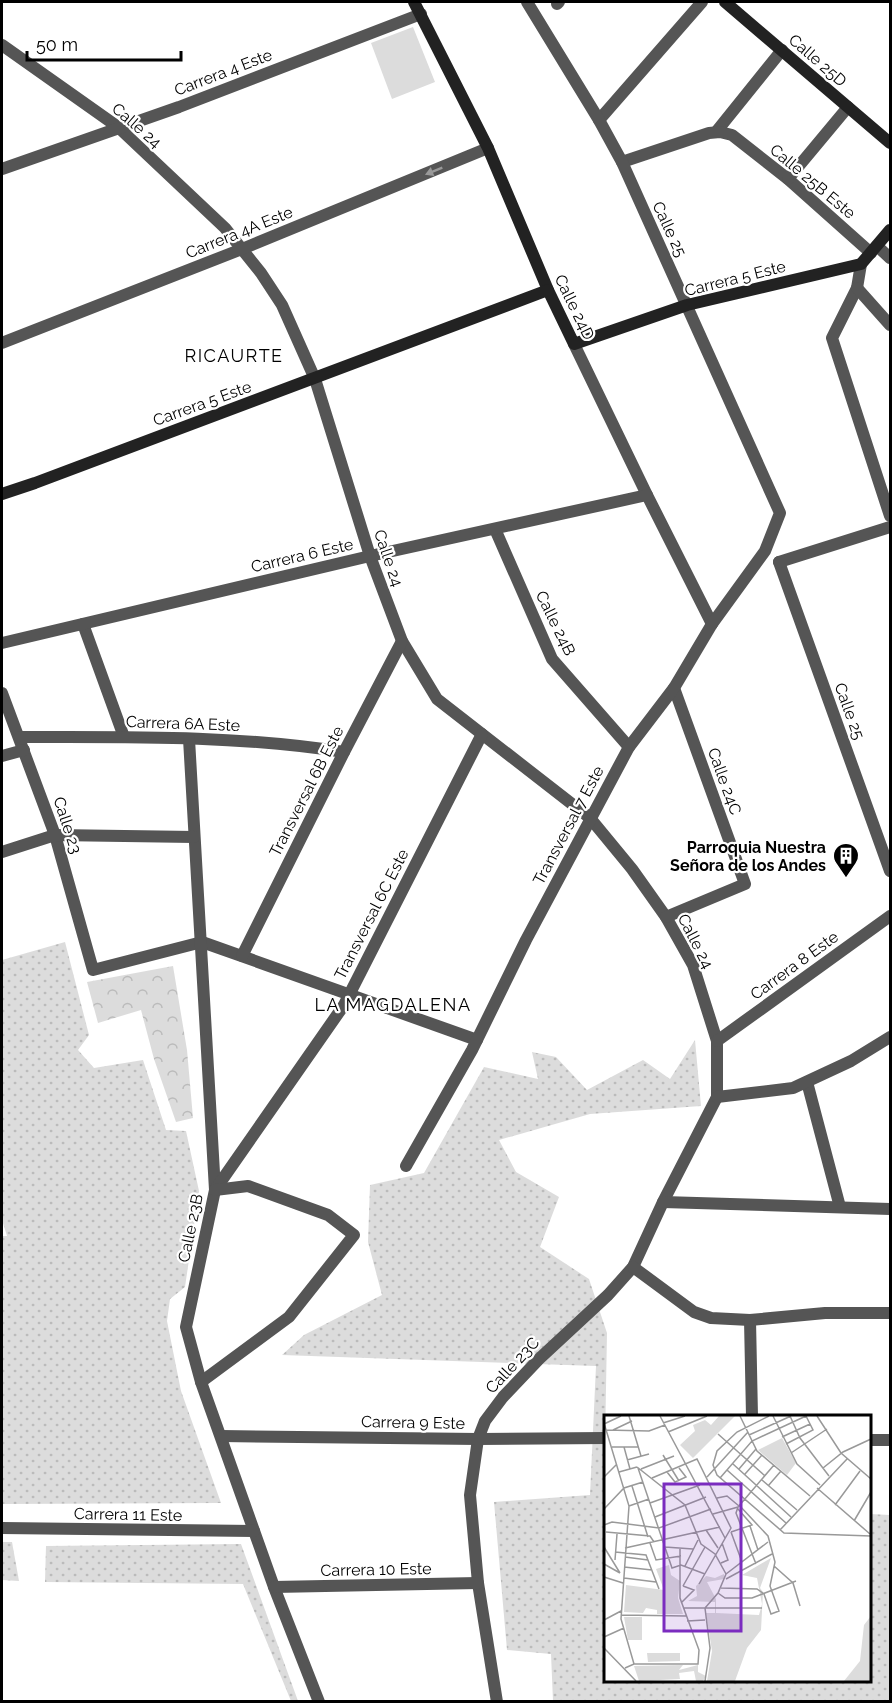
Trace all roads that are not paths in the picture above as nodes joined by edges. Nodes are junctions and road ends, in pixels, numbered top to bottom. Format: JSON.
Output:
{"nodes":[{"id":1,"x":414,"y":2,"type":"edge"},
{"id":2,"x":527,"y":2,"type":"edge"},
{"id":3,"x":702,"y":2,"type":"edge"},
{"id":4,"x":725,"y":2,"type":"edge"},
{"id":5,"x":421,"y":14,"type":"junction"},
{"id":6,"x":2,"y":45,"type":"edge"},
{"id":7,"x":782,"y":50,"type":"junction"},
{"id":8,"x":848,"y":107,"type":"junction"},
{"id":9,"x":599,"y":120,"type":"junction"},
{"id":10,"x":118,"y":127,"type":"junction"},
{"id":11,"x":716,"y":132,"type":"junction"},
{"id":12,"x":891,"y":143,"type":"edge"},
{"id":13,"x":488,"y":148,"type":"junction"},
{"id":14,"x":622,"y":162,"type":"junction"},
{"id":15,"x":2,"y":169,"type":"edge"},
{"id":16,"x":788,"y":179,"type":"junction"},
{"id":17,"x":891,"y":230,"type":"edge"},
{"id":18,"x":242,"y":249,"type":"junction"},
{"id":19,"x":874,"y":249,"type":"junction"},
{"id":20,"x":891,"y":258,"type":"edge"},
{"id":21,"x":861,"y":264,"type":"junction"},
{"id":22,"x":857,"y":288,"type":"junction"},
{"id":23,"x":548,"y":290,"type":"junction"},
{"id":24,"x":687,"y":306,"type":"junction"},
{"id":25,"x":891,"y":326,"type":"edge"},
{"id":26,"x":2,"y":343,"type":"edge"},
{"id":27,"x":574,"y":344,"type":"junction"},
{"id":28,"x":315,"y":379,"type":"junction"},
{"id":29,"x":2,"y":494,"type":"edge"},
{"id":30,"x":647,"y":495,"type":"junction"},
{"id":31,"x":780,"y":513,"type":"joint"},
{"id":32,"x":891,"y":516,"type":"edge"},
{"id":33,"x":891,"y":527,"type":"edge"},
{"id":34,"x":495,"y":529,"type":"junction"},
{"id":35,"x":765,"y":551,"type":"junction"},
{"id":36,"x":370,"y":556,"type":"junction"},
{"id":37,"x":779,"y":562,"type":"junction"},
{"id":38,"x":83,"y":624,"type":"junction"},
{"id":39,"x":712,"y":624,"type":"junction"},
{"id":40,"x":402,"y":641,"type":"junction"},
{"id":41,"x":2,"y":644,"type":"edge"},
{"id":42,"x":674,"y":688,"type":"junction"},
{"id":43,"x":2,"y":693,"type":"edge"},
{"id":44,"x":482,"y":734,"type":"junction"},
{"id":45,"x":20,"y":737,"type":"junction"},
{"id":46,"x":124,"y":737,"type":"junction"},
{"id":47,"x":189,"y":739,"type":"junction"},
{"id":48,"x":629,"y":747,"type":"junction"},
{"id":49,"x":24,"y":750,"type":"junction"},
{"id":50,"x":344,"y":752,"type":"junction"},
{"id":51,"x":2,"y":756,"type":"edge"},
{"id":52,"x":590,"y":818,"type":"junction"},
{"id":53,"x":55,"y":835,"type":"junction"},
{"id":54,"x":195,"y":837,"type":"junction"},
{"id":55,"x":2,"y":852,"type":"edge"},
{"id":56,"x":891,"y":871,"type":"edge"},
{"id":57,"x":891,"y":916,"type":"edge"},
{"id":58,"x":666,"y":917,"type":"junction"},
{"id":59,"x":202,"y":942,"type":"junction"},
{"id":60,"x":242,"y":956,"type":"junction"},
{"id":61,"x":349,"y":994,"type":"junction"},
{"id":62,"x":477,"y":1040,"type":"junction"},
{"id":63,"x":717,"y":1041,"type":"junction"},
{"id":64,"x":890,"y":1043,"type":"edge"},
{"id":65,"x":807,"y":1082,"type":"junction"},
{"id":66,"x":717,"y":1097,"type":"junction"},
{"id":67,"x":406,"y":1166,"type":"dead end"},
{"id":68,"x":215,"y":1190,"type":"junction"},
{"id":69,"x":663,"y":1202,"type":"junction"},
{"id":70,"x":840,"y":1207,"type":"junction"},
{"id":71,"x":891,"y":1209,"type":"edge"},
{"id":72,"x":633,"y":1267,"type":"junction"},
{"id":73,"x":891,"y":1313,"type":"edge"},
{"id":74,"x":750,"y":1320,"type":"junction"},
{"id":75,"x":201,"y":1382,"type":"junction"},
{"id":76,"x":752,"y":1415,"type":"edge"},
{"id":77,"x":221,"y":1436,"type":"junction"},
{"id":78,"x":604,"y":1437,"type":"edge"},
{"id":79,"x":478,"y":1439,"type":"junction"},
{"id":80,"x":871,"y":1440,"type":"edge"},
{"id":81,"x":891,"y":1440,"type":"edge"},
{"id":82,"x":2,"y":1528,"type":"edge"},
{"id":83,"x":254,"y":1531,"type":"junction"},
{"id":84,"x":478,"y":1583,"type":"junction"},
{"id":85,"x":274,"y":1587,"type":"junction"},
{"id":86,"x":319,"y":1701,"type":"edge"},
{"id":87,"x":497,"y":1701,"type":"edge"}],
"edges":[{"from":1,"to":5,"type":"street","name":"Calle 24D"},
{"from":2,"to":9,"type":"street","name":"Calle 25"},
{"from":3,"to":9,"type":"street"},
{"from":4,"to":7,"type":"street","name":"Calle 25D"},
{"from":5,"to":10,"type":"street","name":"Carrera 4 Este"},
{"from":5,"to":13,"type":"street","name":"Calle 24D"},
{"from":6,"to":10,"type":"street","name":"Calle 24"},
{"from":7,"to":8,"type":"street","name":"Calle 25D"},
{"from":7,"to":11,"type":"street"},
{"from":8,"to":12,"type":"street","name":"Calle 25D"},
{"from":8,"to":16,"type":"street"},
{"from":9,"to":14,"type":"street","name":"Calle 25"},
{"from":10,"to":15,"type":"street","name":"Carrera 4 Este"},
{"from":10,"to":18,"type":"street","name":"Calle 24"},
{"from":11,"to":14,"type":"street"},
{"from":11,"to":16,"type":"street","name":"Calle 25B Este"},
{"from":13,"to":18,"type":"street","name":"Carrera 4A Este","one_way":true},
{"from":13,"to":23,"type":"street","name":"Calle 24D"},
{"from":14,"to":24,"type":"street","name":"Calle 25"},
{"from":16,"to":19,"type":"street","name":"Calle 25B Este"},
{"from":17,"to":19,"type":"street"},
{"from":18,"to":26,"type":"street","name":"Carrera 4A Este"},
{"from":18,"to":28,"type":"street","name":"Calle 24"},
{"from":19,"to":20,"type":"street","name":"Calle 25B Este"},
{"from":19,"to":21,"type":"street"},
{"from":21,"to":22,"type":"street"},
{"from":21,"to":24,"type":"street","name":"Carrera 5 Este"},
{"from":22,"to":25,"type":"street"},
{"from":22,"to":32,"type":"street"},
{"from":23,"to":27,"type":"street","name":"Calle 24D"},
{"from":23,"to":28,"type":"street","name":"Carrera 5 Este"},
{"from":24,"to":27,"type":"street","name":"Carrera 5 Este"},
{"from":24,"to":31,"type":"street","name":"Calle 25"},
{"from":27,"to":30,"type":"street","name":"Calle 24D"},
{"from":28,"to":29,"type":"street","name":"Carrera 5 Este"},
{"from":28,"to":36,"type":"street","name":"Calle 24"},
{"from":30,"to":34,"type":"street","name":"Carrera 6 Este"},
{"from":30,"to":39,"type":"street","name":"Calle 24D"},
{"from":31,"to":35,"type":"street","name":"Transversal 7 Este"},
{"from":33,"to":37,"type":"street"},
{"from":34,"to":36,"type":"street","name":"Carrera 6 Este"},
{"from":34,"to":48,"type":"street","name":"Calle 24B"},
{"from":35,"to":37,"type":"street"},
{"from":35,"to":39,"type":"street","name":"Transversal 7 Este"},
{"from":36,"to":38,"type":"street","name":"Carrera 6 Este"},
{"from":36,"to":40,"type":"street","name":"Calle 24"},
{"from":37,"to":56,"type":"street","name":"Calle 25"},
{"from":38,"to":41,"type":"street","name":"Carrera 6 Este"},
{"from":38,"to":46,"type":"street"},
{"from":39,"to":42,"type":"street","name":"Transversal 7 Este"},
{"from":40,"to":44,"type":"street","name":"Calle 24"},
{"from":40,"to":50,"type":"street","name":"Transversal 6B Este"},
{"from":42,"to":48,"type":"street","name":"Transversal 7 Este"},
{"from":42,"to":58,"type":"street","name":"Calle 24C"},
{"from":43,"to":45,"type":"street","name":"Calle 23"},
{"from":44,"to":52,"type":"street","name":"Calle 24"},
{"from":44,"to":61,"type":"street","name":"Transversal 6C Este"},
{"from":45,"to":46,"type":"street","name":"Carrera 6A Este"},
{"from":45,"to":49,"type":"street","name":"Calle 23"},
{"from":46,"to":47,"type":"street","name":"Carrera 6A Este"},
{"from":47,"to":50,"type":"street","name":"Carrera 6A Este"},
{"from":47,"to":54,"type":"street","name":"Calle 23B"},
{"from":48,"to":52,"type":"street","name":"Transversal 7 Este"},
{"from":49,"to":51,"type":"street"},
{"from":49,"to":53,"type":"street","name":"Calle 23"},
{"from":50,"to":60,"type":"street","name":"Transversal 6B Este"},
{"from":52,"to":58,"type":"street","name":"Calle 24"},
{"from":52,"to":62,"type":"street","name":"Transversal 7 Este"},
{"from":53,"to":54,"type":"street"},
{"from":53,"to":55,"type":"street"},
{"from":53,"to":59,"type":"street","name":"Calle 23"},
{"from":54,"to":59,"type":"street","name":"Calle 23B"},
{"from":57,"to":63,"type":"street","name":"Carrera 8 Este"},
{"from":58,"to":63,"type":"street","name":"Calle 24"},
{"from":59,"to":60,"type":"street"},
{"from":59,"to":68,"type":"street","name":"Calle 23B"},
{"from":60,"to":61,"type":"street"},
{"from":61,"to":62,"type":"street"},
{"from":61,"to":68,"type":"street","name":"Transversal 6C Este"},
{"from":62,"to":67,"type":"street","name":"Transversal 7 Este"},
{"from":63,"to":66,"type":"street","name":"Calle 24"},
{"from":64,"to":65,"type":"street"},
{"from":65,"to":66,"type":"street"},
{"from":65,"to":70,"type":"street"},
{"from":66,"to":69,"type":"street","name":"Calle 23C"},
{"from":68,"to":75,"type":"street","name":"Calle 23B"},
{"from":68,"to":75,"type":"street"},
{"from":69,"to":70,"type":"street"},
{"from":69,"to":72,"type":"street","name":"Calle 23C"},
{"from":70,"to":71,"type":"street"},
{"from":72,"to":74,"type":"street"},
{"from":72,"to":79,"type":"street","name":"Calle 23C"},
{"from":73,"to":74,"type":"street"},
{"from":74,"to":76,"type":"street"},
{"from":75,"to":77,"type":"street","name":"Calle 23B"},
{"from":77,"to":79,"type":"street","name":"Carrera 9 Este"},
{"from":77,"to":83,"type":"street","name":"Calle 23B"},
{"from":78,"to":79,"type":"street","name":"Carrera 9 Este"},
{"from":79,"to":84,"type":"street","name":"Calle 23C"},
{"from":80,"to":81,"type":"street"},
{"from":82,"to":83,"type":"street","name":"Carrera 11 Este"},
{"from":83,"to":85,"type":"street","name":"Calle 23B"},
{"from":84,"to":85,"type":"street","name":"Carrera 10 Este"},
{"from":84,"to":87,"type":"street","name":"Calle 23C"},
{"from":85,"to":86,"type":"street","name":"Calle 23B"}]}
